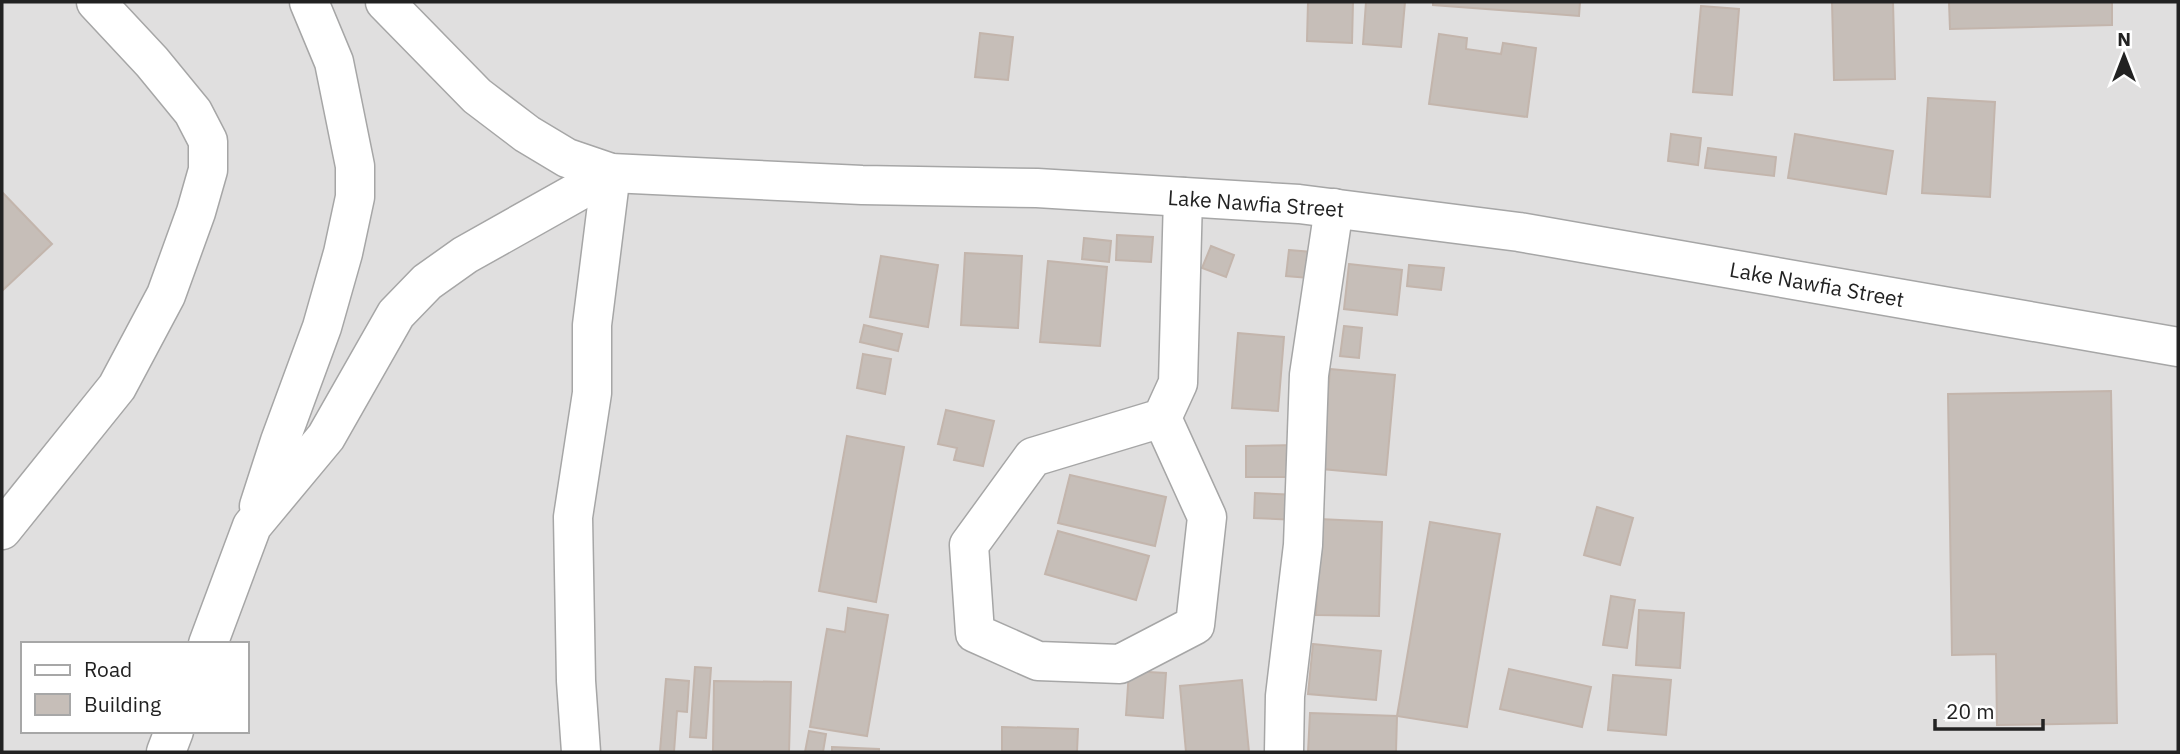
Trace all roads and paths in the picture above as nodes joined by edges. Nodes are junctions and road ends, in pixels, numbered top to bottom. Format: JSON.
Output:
{"nodes":[{"id":1,"x":96,"y":2,"type":"edge"},
{"id":2,"x":309,"y":2,"type":"edge"},
{"id":3,"x":385,"y":2,"type":"edge"},
{"id":4,"x":611,"y":173,"type":"junction"},
{"id":5,"x":1183,"y":198,"type":"junction"},
{"id":6,"x":1334,"y":208,"type":"junction"},
{"id":7,"x":2178,"y":347,"type":"edge"},
{"id":8,"x":1161,"y":418,"type":"junction"},
{"id":9,"x":252,"y":526,"type":"junction"},
{"id":10,"x":2,"y":530,"type":"edge"},
{"id":11,"x":209,"y":642,"type":"edge"},
{"id":12,"x":173,"y":733,"type":"edge"},
{"id":13,"x":166,"y":752,"type":"edge"},
{"id":14,"x":581,"y":752,"type":"edge"},
{"id":15,"x":1284,"y":752,"type":"edge"}],
"edges":[{"from":1,"to":10,"type":"street"},
{"from":2,"to":9,"type":"street"},
{"from":3,"to":4,"type":"street","name":"Lake Nawfia Street"},
{"from":4,"to":5,"type":"street","name":"Lake Nawfia Street"},
{"from":4,"to":9,"type":"street"},
{"from":4,"to":14,"type":"street"},
{"from":5,"to":6,"type":"street","name":"Lake Nawfia Street"},
{"from":5,"to":8,"type":"street"},
{"from":6,"to":7,"type":"street","name":"Lake Nawfia Street"},
{"from":6,"to":15,"type":"street"},
{"from":8,"to":8,"type":"street"},
{"from":9,"to":11,"type":"street"},
{"from":12,"to":13,"type":"street"}]}
